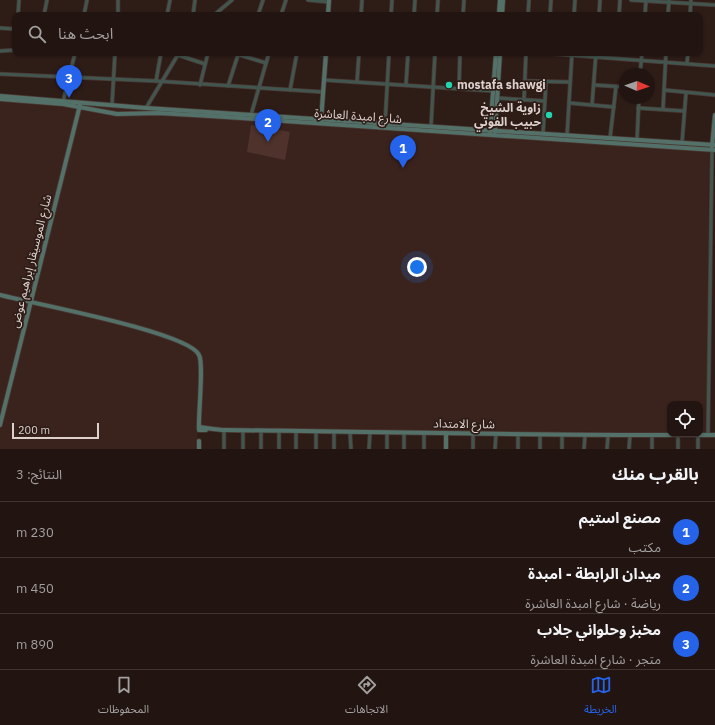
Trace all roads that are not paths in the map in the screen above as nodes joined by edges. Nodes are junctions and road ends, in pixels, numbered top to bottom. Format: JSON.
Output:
{"nodes":[{"id":1,"x":19,"y":0,"type":"edge"},
{"id":2,"x":47,"y":0,"type":"edge"},
{"id":3,"x":87,"y":0,"type":"edge"},
{"id":4,"x":118,"y":0,"type":"edge"},
{"id":5,"x":170,"y":0,"type":"edge"},
{"id":6,"x":195,"y":0,"type":"edge"},
{"id":7,"x":232,"y":0,"type":"edge"},
{"id":8,"x":263,"y":0,"type":"edge"},
{"id":9,"x":286,"y":0,"type":"edge"},
{"id":10,"x":308,"y":0,"type":"edge"},
{"id":11,"x":362,"y":0,"type":"edge"},
{"id":12,"x":392,"y":0,"type":"edge"},
{"id":13,"x":415,"y":0,"type":"edge"},
{"id":14,"x":438,"y":0,"type":"edge"},
{"id":15,"x":464,"y":0,"type":"edge"},
{"id":16,"x":500,"y":0,"type":"edge"},
{"id":17,"x":503,"y":0,"type":"edge"},
{"id":18,"x":529,"y":0,"type":"edge"},
{"id":19,"x":551,"y":0,"type":"edge"},
{"id":20,"x":575,"y":0,"type":"edge"},
{"id":21,"x":600,"y":0,"type":"edge"},
{"id":22,"x":620,"y":0,"type":"edge"},
{"id":23,"x":631,"y":0,"type":"edge"},
{"id":24,"x":646,"y":0,"type":"edge"},
{"id":25,"x":329,"y":1,"type":"edge"},
{"id":26,"x":669,"y":1,"type":"edge"},
{"id":27,"x":691,"y":2,"type":"edge"},
{"id":28,"x":715,"y":5,"type":"edge"},
{"id":29,"x":18,"y":12,"type":"edge"},
{"id":30,"x":45,"y":12,"type":"edge"},
{"id":31,"x":85,"y":12,"type":"edge"},
{"id":32,"x":118,"y":12,"type":"edge"},
{"id":33,"x":168,"y":12,"type":"edge"},
{"id":34,"x":193,"y":12,"type":"edge"},
{"id":35,"x":218,"y":12,"type":"edge"},
{"id":36,"x":259,"y":12,"type":"edge"},
{"id":37,"x":282,"y":12,"type":"edge"},
{"id":38,"x":328,"y":12,"type":"edge"},
{"id":39,"x":361,"y":12,"type":"edge"},
{"id":40,"x":391,"y":12,"type":"edge"},
{"id":41,"x":414,"y":12,"type":"edge"},
{"id":42,"x":437,"y":12,"type":"edge"},
{"id":43,"x":463,"y":12,"type":"edge"},
{"id":44,"x":499,"y":12,"type":"edge"},
{"id":45,"x":502,"y":12,"type":"edge"},
{"id":46,"x":528,"y":12,"type":"edge"},
{"id":47,"x":550,"y":12,"type":"edge"},
{"id":48,"x":574,"y":12,"type":"edge"},
{"id":49,"x":599,"y":12,"type":"edge"},
{"id":50,"x":619,"y":12,"type":"edge"},
{"id":51,"x":645,"y":12,"type":"edge"},
{"id":52,"x":668,"y":12,"type":"edge"},
{"id":53,"x":690,"y":12,"type":"edge"},
{"id":54,"x":0,"y":28,"type":"edge"},
{"id":55,"x":12,"y":29,"type":"edge"},
{"id":56,"x":12,"y":50,"type":"edge"},
{"id":57,"x":0,"y":51,"type":"edge"},
{"id":58,"x":74,"y":56,"type":"edge"},
{"id":59,"x":115,"y":56,"type":"edge"},
{"id":60,"x":160,"y":56,"type":"edge"},
{"id":61,"x":177,"y":56,"type":"edge"},
{"id":62,"x":183,"y":56,"type":"edge"},
{"id":63,"x":207,"y":56,"type":"edge"},
{"id":64,"x":238,"y":56,"type":"edge"},
{"id":65,"x":242,"y":56,"type":"edge"},
{"id":66,"x":268,"y":56,"type":"edge"},
{"id":67,"x":296,"y":56,"type":"edge"},
{"id":68,"x":326,"y":56,"type":"edge"},
{"id":69,"x":359,"y":56,"type":"edge"},
{"id":70,"x":389,"y":56,"type":"edge"},
{"id":71,"x":408,"y":56,"type":"edge"},
{"id":72,"x":435,"y":56,"type":"edge"},
{"id":73,"x":460,"y":56,"type":"edge"},
{"id":74,"x":496,"y":56,"type":"edge"},
{"id":75,"x":500,"y":56,"type":"edge"},
{"id":76,"x":526,"y":56,"type":"edge"},
{"id":77,"x":572,"y":56,"type":"edge"},
{"id":78,"x":584,"y":56,"type":"edge"},
{"id":79,"x":642,"y":56,"type":"edge"},
{"id":80,"x":666,"y":56,"type":"edge"},
{"id":81,"x":688,"y":56,"type":"edge"},
{"id":82,"x":596,"y":58,"type":"junction"},
{"id":83,"x":617,"y":59,"type":"joint"},
{"id":84,"x":641,"y":60,"type":"junction"},
{"id":85,"x":666,"y":62,"type":"junction"},
{"id":86,"x":266,"y":63,"type":"junction"},
{"id":87,"x":687,"y":63,"type":"junction"},
{"id":88,"x":205,"y":64,"type":"junction"},
{"id":89,"x":715,"y":66,"type":"edge"},
{"id":90,"x":640,"y":68,"type":"edge"},
{"id":91,"x":0,"y":74,"type":"edge"},
{"id":92,"x":69,"y":76,"type":"junction"},
{"id":93,"x":114,"y":79,"type":"junction"},
{"id":94,"x":324,"y":80,"type":"junction"},
{"id":95,"x":156,"y":81,"type":"junction"},
{"id":96,"x":162,"y":81,"type":"junction"},
{"id":97,"x":525,"y":81,"type":"junction"},
{"id":98,"x":357,"y":82,"type":"junction"},
{"id":99,"x":546,"y":82,"type":"junction"},
{"id":100,"x":570,"y":82,"type":"junction"},
{"id":101,"x":387,"y":84,"type":"junction"},
{"id":102,"x":200,"y":85,"type":"junction"},
{"id":103,"x":406,"y":85,"type":"junction"},
{"id":104,"x":594,"y":85,"type":"junction"},
{"id":105,"x":228,"y":86,"type":"junction"},
{"id":106,"x":433,"y":87,"type":"junction"},
{"id":107,"x":616,"y":87,"type":"joint"},
{"id":108,"x":259,"y":88,"type":"junction"},
{"id":109,"x":459,"y":88,"type":"junction"},
{"id":110,"x":290,"y":90,"type":"junction"},
{"id":111,"x":493,"y":90,"type":"junction"},
{"id":112,"x":664,"y":90,"type":"junction"},
{"id":113,"x":323,"y":92,"type":"junction"},
{"id":114,"x":686,"y":93,"type":"junction"},
{"id":115,"x":715,"y":95,"type":"edge"},
{"id":116,"x":0,"y":96,"type":"edge"},
{"id":117,"x":497,"y":98,"type":"junction"},
{"id":118,"x":0,"y":99,"type":"edge"},
{"id":119,"x":524,"y":100,"type":"junction"},
{"id":120,"x":544,"y":101,"type":"junction"},
{"id":121,"x":63,"y":102,"type":"junction"},
{"id":122,"x":569,"y":103,"type":"junction"},
{"id":123,"x":80,"y":104,"type":"junction"},
{"id":124,"x":638,"y":104,"type":"edge"},
{"id":125,"x":112,"y":105,"type":"junction"},
{"id":126,"x":592,"y":105,"type":"junction"},
{"id":127,"x":614,"y":107,"type":"junction"},
{"id":128,"x":146,"y":108,"type":"junction"},
{"id":129,"x":638,"y":108,"type":"junction"},
{"id":130,"x":662,"y":109,"type":"junction"},
{"id":131,"x":684,"y":111,"type":"junction"},
{"id":132,"x":251,"y":115,"type":"junction"},
{"id":133,"x":715,"y":115,"type":"edge"},
{"id":134,"x":321,"y":121,"type":"junction"},
{"id":135,"x":385,"y":124,"type":"junction"},
{"id":136,"x":431,"y":127,"type":"junction"},
{"id":137,"x":493,"y":132,"type":"junction"},
{"id":138,"x":544,"y":134,"type":"junction"},
{"id":139,"x":567,"y":136,"type":"junction"},
{"id":140,"x":610,"y":138,"type":"junction"},
{"id":141,"x":637,"y":140,"type":"junction"},
{"id":142,"x":682,"y":143,"type":"junction"},
{"id":143,"x":714,"y":147,"type":"edge"},
{"id":144,"x":713,"y":178,"type":"edge"},
{"id":145,"x":711,"y":216,"type":"junction"},
{"id":146,"x":715,"y":217,"type":"edge"},
{"id":147,"x":710,"y":260,"type":"junction"},
{"id":148,"x":715,"y":260,"type":"edge"},
{"id":149,"x":0,"y":295,"type":"edge"},
{"id":150,"x":31,"y":303,"type":"junction"},
{"id":151,"x":710,"y":310,"type":"junction"},
{"id":152,"x":715,"y":310,"type":"edge"},
{"id":153,"x":709,"y":360,"type":"junction"},
{"id":154,"x":715,"y":360,"type":"edge"},
{"id":155,"x":0,"y":425,"type":"edge"},
{"id":156,"x":224,"y":430,"type":"junction"},
{"id":157,"x":243,"y":430,"type":"junction"},
{"id":158,"x":262,"y":430,"type":"junction"},
{"id":159,"x":279,"y":430,"type":"junction"},
{"id":160,"x":296,"y":431,"type":"junction"},
{"id":161,"x":316,"y":432,"type":"junction"},
{"id":162,"x":334,"y":432,"type":"junction"},
{"id":163,"x":350,"y":432,"type":"junction"},
{"id":164,"x":370,"y":432,"type":"junction"},
{"id":165,"x":387,"y":432,"type":"junction"},
{"id":166,"x":404,"y":433,"type":"junction"},
{"id":167,"x":424,"y":433,"type":"junction"},
{"id":168,"x":446,"y":433,"type":"junction"},
{"id":169,"x":473,"y":434,"type":"junction"},
{"id":170,"x":496,"y":434,"type":"junction"},
{"id":171,"x":518,"y":434,"type":"junction"},
{"id":172,"x":540,"y":435,"type":"junction"},
{"id":173,"x":562,"y":435,"type":"junction"},
{"id":174,"x":630,"y":435,"type":"junction"},
{"id":175,"x":708,"y":435,"type":"junction"},
{"id":176,"x":715,"y":435,"type":"edge"},
{"id":177,"x":585,"y":436,"type":"junction"},
{"id":178,"x":608,"y":436,"type":"junction"},
{"id":179,"x":652,"y":436,"type":"junction"},
{"id":180,"x":667,"y":436,"type":"edge"},
{"id":181,"x":703,"y":436,"type":"edge"},
{"id":182,"x":678,"y":437,"type":"edge"},
{"id":183,"x":698,"y":437,"type":"edge"},
{"id":184,"x":199,"y":440,"type":"dead end"},
{"id":185,"x":198,"y":449,"type":"edge"},
{"id":186,"x":224,"y":449,"type":"edge"},
{"id":187,"x":243,"y":449,"type":"edge"},
{"id":188,"x":261,"y":449,"type":"edge"},
{"id":189,"x":279,"y":449,"type":"edge"},
{"id":190,"x":296,"y":449,"type":"edge"},
{"id":191,"x":316,"y":449,"type":"edge"},
{"id":192,"x":334,"y":449,"type":"edge"},
{"id":193,"x":351,"y":449,"type":"edge"},
{"id":194,"x":369,"y":449,"type":"edge"},
{"id":195,"x":387,"y":449,"type":"edge"},
{"id":196,"x":404,"y":449,"type":"edge"},
{"id":197,"x":424,"y":449,"type":"edge"},
{"id":198,"x":446,"y":449,"type":"edge"},
{"id":199,"x":473,"y":449,"type":"edge"},
{"id":200,"x":495,"y":449,"type":"edge"},
{"id":201,"x":518,"y":449,"type":"edge"},
{"id":202,"x":540,"y":449,"type":"edge"},
{"id":203,"x":562,"y":449,"type":"edge"},
{"id":204,"x":584,"y":449,"type":"edge"},
{"id":205,"x":607,"y":449,"type":"edge"},
{"id":206,"x":629,"y":449,"type":"edge"},
{"id":207,"x":652,"y":449,"type":"edge"},
{"id":208,"x":678,"y":449,"type":"edge"},
{"id":209,"x":698,"y":449,"type":"edge"}],
"edges":[{"from":1,"to":29,"type":"street"},
{"from":2,"to":30,"type":"street"},
{"from":3,"to":31,"type":"street"},
{"from":4,"to":32,"type":"street"},
{"from":5,"to":33,"type":"street"},
{"from":6,"to":34,"type":"street"},
{"from":7,"to":35,"type":"street"},
{"from":8,"to":36,"type":"street"},
{"from":9,"to":37,"type":"street"},
{"from":10,"to":25,"type":"street"},
{"from":11,"to":39,"type":"street"},
{"from":12,"to":40,"type":"street"},
{"from":13,"to":41,"type":"street"},
{"from":14,"to":42,"type":"street"},
{"from":15,"to":43,"type":"street"},
{"from":16,"to":44,"type":"main road"},
{"from":17,"to":45,"type":"main road"},
{"from":18,"to":46,"type":"street"},
{"from":19,"to":47,"type":"street"},
{"from":20,"to":48,"type":"street"},
{"from":21,"to":49,"type":"street"},
{"from":22,"to":50,"type":"street"},
{"from":23,"to":24,"type":"street"},
{"from":24,"to":26,"type":"street"},
{"from":24,"to":51,"type":"street"},
{"from":25,"to":38,"type":"main road"},
{"from":26,"to":27,"type":"street"},
{"from":26,"to":52,"type":"street"},
{"from":27,"to":28,"type":"street"},
{"from":27,"to":53,"type":"street"},
{"from":54,"to":55,"type":"street"},
{"from":56,"to":57,"type":"street"},
{"from":58,"to":92,"type":"street"},
{"from":59,"to":93,"type":"street"},
{"from":60,"to":95,"type":"street"},
{"from":61,"to":96,"type":"street"},
{"from":62,"to":88,"type":"street"},
{"from":63,"to":88,"type":"street"},
{"from":64,"to":105,"type":"street"},
{"from":65,"to":86,"type":"street"},
{"from":66,"to":86,"type":"street"},
{"from":67,"to":110,"type":"street"},
{"from":68,"to":94,"type":"main road"},
{"from":69,"to":98,"type":"street"},
{"from":70,"to":101,"type":"street"},
{"from":71,"to":103,"type":"street"},
{"from":72,"to":106,"type":"street"},
{"from":73,"to":109,"type":"street"},
{"from":74,"to":111,"type":"main road"},
{"from":75,"to":117,"type":"main road"},
{"from":76,"to":97,"type":"street"},
{"from":77,"to":100,"type":"street"},
{"from":78,"to":82,"type":"street"},
{"from":79,"to":84,"type":"street"},
{"from":80,"to":85,"type":"street"},
{"from":81,"to":87,"type":"street"},
{"from":82,"to":83,"type":"street"},
{"from":82,"to":104,"type":"street"},
{"from":83,"to":84,"type":"street"},
{"from":84,"to":85,"type":"street"},
{"from":84,"to":90,"type":"street"},
{"from":85,"to":87,"type":"street"},
{"from":85,"to":112,"type":"street"},
{"from":86,"to":108,"type":"street"},
{"from":87,"to":89,"type":"street"},
{"from":88,"to":102,"type":"street"},
{"from":91,"to":92,"type":"street"},
{"from":92,"to":93,"type":"street"},
{"from":92,"to":121,"type":"street"},
{"from":93,"to":95,"type":"street"},
{"from":93,"to":125,"type":"street"},
{"from":94,"to":98,"type":"street"},
{"from":94,"to":113,"type":"main road"},
{"from":95,"to":96,"type":"street"},
{"from":96,"to":102,"type":"street"},
{"from":96,"to":128,"type":"street"},
{"from":97,"to":99,"type":"street"},
{"from":97,"to":119,"type":"street"},
{"from":98,"to":101,"type":"street"},
{"from":99,"to":100,"type":"street"},
{"from":99,"to":120,"type":"street"},
{"from":100,"to":122,"type":"street"},
{"from":101,"to":103,"type":"street"},
{"from":101,"to":135,"type":"street"},
{"from":102,"to":105,"type":"street"},
{"from":103,"to":106,"type":"street"},
{"from":104,"to":107,"type":"street"},
{"from":104,"to":126,"type":"street"},
{"from":105,"to":108,"type":"street"},
{"from":106,"to":109,"type":"street"},
{"from":106,"to":136,"type":"street"},
{"from":107,"to":127,"type":"street"},
{"from":108,"to":110,"type":"street"},
{"from":108,"to":132,"type":"street"},
{"from":109,"to":111,"type":"street"},
{"from":110,"to":113,"type":"street"},
{"from":111,"to":137,"type":"main road"},
{"from":112,"to":114,"type":"street"},
{"from":112,"to":130,"type":"street"},
{"from":113,"to":134,"type":"main road"},
{"from":114,"to":115,"type":"street"},
{"from":114,"to":131,"type":"street"},
{"from":116,"to":121,"type":"main road","name":"شارع امبدة العاشرة"},
{"from":117,"to":119,"type":"street"},
{"from":117,"to":137,"type":"main road"},
{"from":118,"to":121,"type":"main road","name":"شارع امبدة العاشرة"},
{"from":119,"to":120,"type":"street"},
{"from":120,"to":138,"type":"street"},
{"from":121,"to":123,"type":"main road","name":"شارع امبدة العاشرة"},
{"from":122,"to":126,"type":"street"},
{"from":122,"to":139,"type":"street"},
{"from":123,"to":125,"type":"main road","name":"شارع امبدة العاشرة"},
{"from":123,"to":134,"type":"main road","name":"شارع امبدة العاشرة"},
{"from":123,"to":150,"type":"main road","name":"شارع الموسيقار إبراهيم عوض"},
{"from":124,"to":129,"type":"street"},
{"from":125,"to":128,"type":"main road","name":"شارع امبدة العاشرة"},
{"from":126,"to":127,"type":"street"},
{"from":127,"to":140,"type":"street"},
{"from":128,"to":132,"type":"main road","name":"شارع امبدة العاشرة"},
{"from":129,"to":130,"type":"street"},
{"from":129,"to":141,"type":"street"},
{"from":130,"to":131,"type":"street"},
{"from":131,"to":142,"type":"street"},
{"from":132,"to":134,"type":"main road","name":"شارع امبدة العاشرة"},
{"from":133,"to":143,"type":"main road"},
{"from":134,"to":135,"type":"main road","name":"شارع امبدة العاشرة"},
{"from":134,"to":137,"type":"main road","name":"شارع امبدة العاشرة"},
{"from":135,"to":136,"type":"main road","name":"شارع امبدة العاشرة"},
{"from":136,"to":137,"type":"main road","name":"شارع امبدة العاشرة"},
{"from":137,"to":138,"type":"main road","name":"شارع امبدة العاشرة"},
{"from":137,"to":143,"type":"main road","name":"شارع امبدة العاشرة"},
{"from":138,"to":139,"type":"main road","name":"شارع امبدة العاشرة"},
{"from":139,"to":140,"type":"main road","name":"شارع امبدة العاشرة"},
{"from":140,"to":141,"type":"main road","name":"شارع امبدة العاشرة"},
{"from":141,"to":142,"type":"main road","name":"شارع امبدة العاشرة"},
{"from":142,"to":143,"type":"main road","name":"شارع امبدة العاشرة"},
{"from":143,"to":144,"type":"street"},
{"from":144,"to":145,"type":"street"},
{"from":145,"to":146,"type":"street"},
{"from":145,"to":147,"type":"street"},
{"from":147,"to":148,"type":"street"},
{"from":147,"to":151,"type":"street"},
{"from":149,"to":150,"type":"main road"},
{"from":150,"to":155,"type":"main road","name":"شارع الموسيقار إبراهيم عوض"},
{"from":150,"to":156,"type":"main road","name":"شارع الامتداد"},
{"from":151,"to":152,"type":"street"},
{"from":151,"to":153,"type":"street"},
{"from":153,"to":154,"type":"street"},
{"from":153,"to":175,"type":"street"},
{"from":156,"to":157,"type":"main road","name":"شارع الامتداد"},
{"from":156,"to":186,"type":"street"},
{"from":157,"to":158,"type":"main road","name":"شارع الامتداد"},
{"from":157,"to":187,"type":"street"},
{"from":158,"to":159,"type":"main road","name":"شارع الامتداد"},
{"from":158,"to":188,"type":"street"},
{"from":159,"to":160,"type":"main road","name":"شارع الامتداد"},
{"from":159,"to":189,"type":"street"},
{"from":160,"to":161,"type":"main road","name":"شارع الامتداد"},
{"from":160,"to":190,"type":"street"},
{"from":161,"to":162,"type":"main road","name":"شارع الامتداد"},
{"from":161,"to":191,"type":"street"},
{"from":162,"to":163,"type":"main road","name":"شارع الامتداد"},
{"from":162,"to":192,"type":"street"},
{"from":163,"to":164,"type":"main road","name":"شارع الامتداد"},
{"from":163,"to":193,"type":"street"},
{"from":164,"to":165,"type":"main road","name":"شارع الامتداد"},
{"from":164,"to":194,"type":"street"},
{"from":165,"to":166,"type":"main road","name":"شارع الامتداد"},
{"from":165,"to":195,"type":"street"},
{"from":166,"to":167,"type":"main road","name":"شارع الامتداد"},
{"from":166,"to":196,"type":"street"},
{"from":167,"to":168,"type":"main road","name":"شارع الامتداد"},
{"from":167,"to":197,"type":"street"},
{"from":168,"to":169,"type":"main road","name":"شارع الامتداد"},
{"from":168,"to":198,"type":"main road"},
{"from":169,"to":170,"type":"main road","name":"شارع الامتداد"},
{"from":169,"to":199,"type":"street"},
{"from":170,"to":171,"type":"main road","name":"شارع الامتداد"},
{"from":170,"to":200,"type":"street"},
{"from":171,"to":172,"type":"main road","name":"شارع الامتداد"},
{"from":171,"to":201,"type":"street"},
{"from":172,"to":173,"type":"main road","name":"شارع الامتداد"},
{"from":172,"to":202,"type":"street"},
{"from":173,"to":177,"type":"main road","name":"شارع الامتداد"},
{"from":173,"to":203,"type":"street"},
{"from":174,"to":178,"type":"main road","name":"شارع الامتداد"},
{"from":174,"to":179,"type":"main road","name":"شارع الامتداد"},
{"from":174,"to":206,"type":"street"},
{"from":175,"to":176,"type":"main road","name":"شارع الامتداد"},
{"from":175,"to":181,"type":"main road","name":"شارع الامتداد"},
{"from":177,"to":178,"type":"main road","name":"شارع الامتداد"},
{"from":177,"to":204,"type":"street"},
{"from":178,"to":205,"type":"street"},
{"from":179,"to":180,"type":"main road","name":"شارع الامتداد"},
{"from":179,"to":207,"type":"street"},
{"from":182,"to":208,"type":"street"},
{"from":183,"to":209,"type":"street"},
{"from":184,"to":185,"type":"main road"}]}
